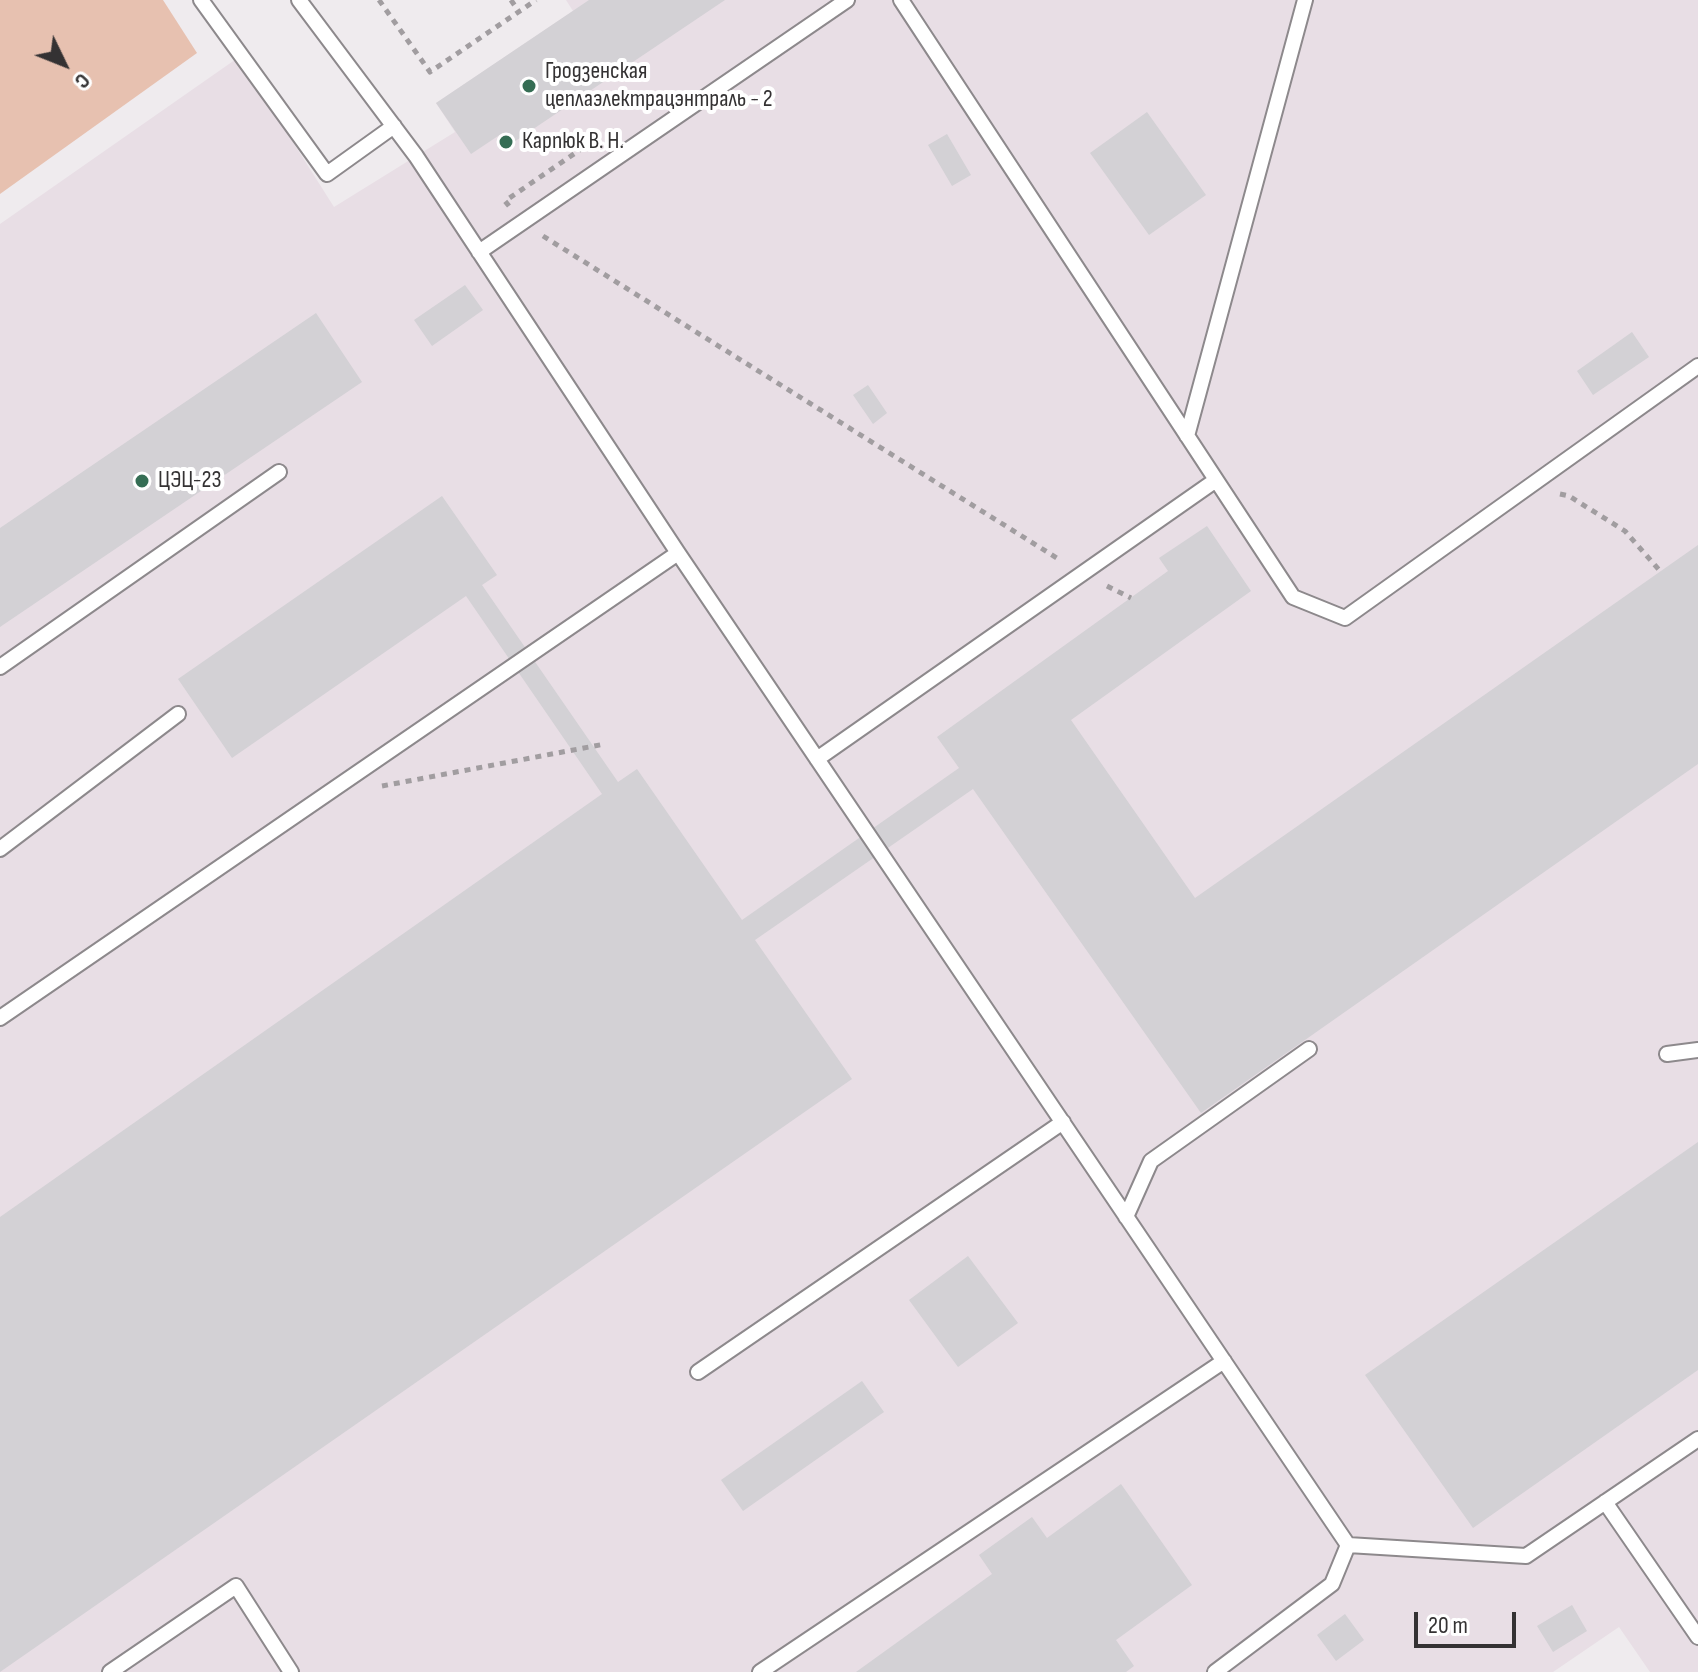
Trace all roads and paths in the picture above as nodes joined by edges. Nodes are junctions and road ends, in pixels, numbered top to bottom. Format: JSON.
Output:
{"nodes":[{"id":1,"x":201,"y":0,"type":"edge"},
{"id":2,"x":299,"y":0,"type":"edge"},
{"id":3,"x":379,"y":0,"type":"edge"},
{"id":4,"x":511,"y":0,"type":"edge"},
{"id":5,"x":536,"y":0,"type":"edge"},
{"id":6,"x":847,"y":0,"type":"edge"},
{"id":7,"x":901,"y":0,"type":"edge"},
{"id":8,"x":1305,"y":0,"type":"edge"},
{"id":9,"x":519,"y":12,"type":"junction"},
{"id":10,"x":394,"y":126,"type":"junction"},
{"id":11,"x":595,"y":140,"type":"dead end"},
{"id":12,"x":522,"y":223,"type":"junction"},
{"id":13,"x":479,"y":252,"type":"junction"},
{"id":14,"x":1698,"y":366,"type":"edge"},
{"id":15,"x":1187,"y":436,"type":"junction"},
{"id":16,"x":279,"y":472,"type":"dead end"},
{"id":17,"x":1216,"y":480,"type":"junction"},
{"id":18,"x":1528,"y":487,"type":"junction"},
{"id":19,"x":678,"y":553,"type":"junction"},
{"id":20,"x":1660,"y":571,"type":"dead end"},
{"id":21,"x":1082,"y":574,"type":"junction"},
{"id":22,"x":1131,"y":598,"type":"dead end"},
{"id":23,"x":0,"y":667,"type":"edge"},
{"id":24,"x":178,"y":714,"type":"dead end"},
{"id":25,"x":605,"y":744,"type":"dead end"},
{"id":26,"x":817,"y":759,"type":"junction"},
{"id":27,"x":369,"y":788,"type":"dead end"},
{"id":28,"x":0,"y":849,"type":"edge"},
{"id":29,"x":0,"y":1018,"type":"edge"},
{"id":30,"x":1309,"y":1049,"type":"dead end"},
{"id":31,"x":1698,"y":1050,"type":"edge"},
{"id":32,"x":1667,"y":1054,"type":"dead end"},
{"id":33,"x":1063,"y":1122,"type":"junction"},
{"id":34,"x":1126,"y":1217,"type":"junction"},
{"id":35,"x":1224,"y":1361,"type":"junction"},
{"id":36,"x":698,"y":1372,"type":"dead end"},
{"id":37,"x":1698,"y":1439,"type":"edge"},
{"id":38,"x":1605,"y":1502,"type":"junction"},
{"id":39,"x":1348,"y":1545,"type":"junction"},
{"id":40,"x":1697,"y":1635,"type":"edge"},
{"id":41,"x":110,"y":1672,"type":"edge"},
{"id":42,"x":291,"y":1672,"type":"edge"},
{"id":43,"x":760,"y":1672,"type":"edge"},
{"id":44,"x":1215,"y":1672,"type":"edge"}],
"edges":[{"from":1,"to":10,"type":"lane"},
{"from":2,"to":10,"type":"lane"},
{"from":3,"to":9,"type":"path"},
{"from":4,"to":9,"type":"path"},
{"from":5,"to":9,"type":"path"},
{"from":6,"to":12,"type":"lane"},
{"from":7,"to":15,"type":"lane"},
{"from":8,"to":15,"type":"lane"},
{"from":10,"to":13,"type":"lane"},
{"from":11,"to":12,"type":"path"},
{"from":12,"to":13,"type":"lane"},
{"from":12,"to":21,"type":"path"},
{"from":13,"to":19,"type":"lane"},
{"from":14,"to":18,"type":"lane"},
{"from":15,"to":17,"type":"lane"},
{"from":16,"to":23,"type":"lane"},
{"from":17,"to":18,"type":"lane"},
{"from":17,"to":21,"type":"lane"},
{"from":18,"to":20,"type":"path"},
{"from":19,"to":26,"type":"lane"},
{"from":19,"to":29,"type":"lane"},
{"from":21,"to":22,"type":"path"},
{"from":21,"to":26,"type":"lane"},
{"from":24,"to":28,"type":"lane"},
{"from":25,"to":27,"type":"path"},
{"from":26,"to":33,"type":"lane"},
{"from":30,"to":34,"type":"lane"},
{"from":31,"to":32,"type":"lane"},
{"from":33,"to":34,"type":"lane"},
{"from":33,"to":36,"type":"lane"},
{"from":34,"to":35,"type":"lane"},
{"from":35,"to":39,"type":"lane"},
{"from":35,"to":43,"type":"lane"},
{"from":37,"to":38,"type":"lane"},
{"from":38,"to":39,"type":"lane"},
{"from":38,"to":40,"type":"lane"},
{"from":39,"to":44,"type":"lane"},
{"from":41,"to":42,"type":"lane"}]}
